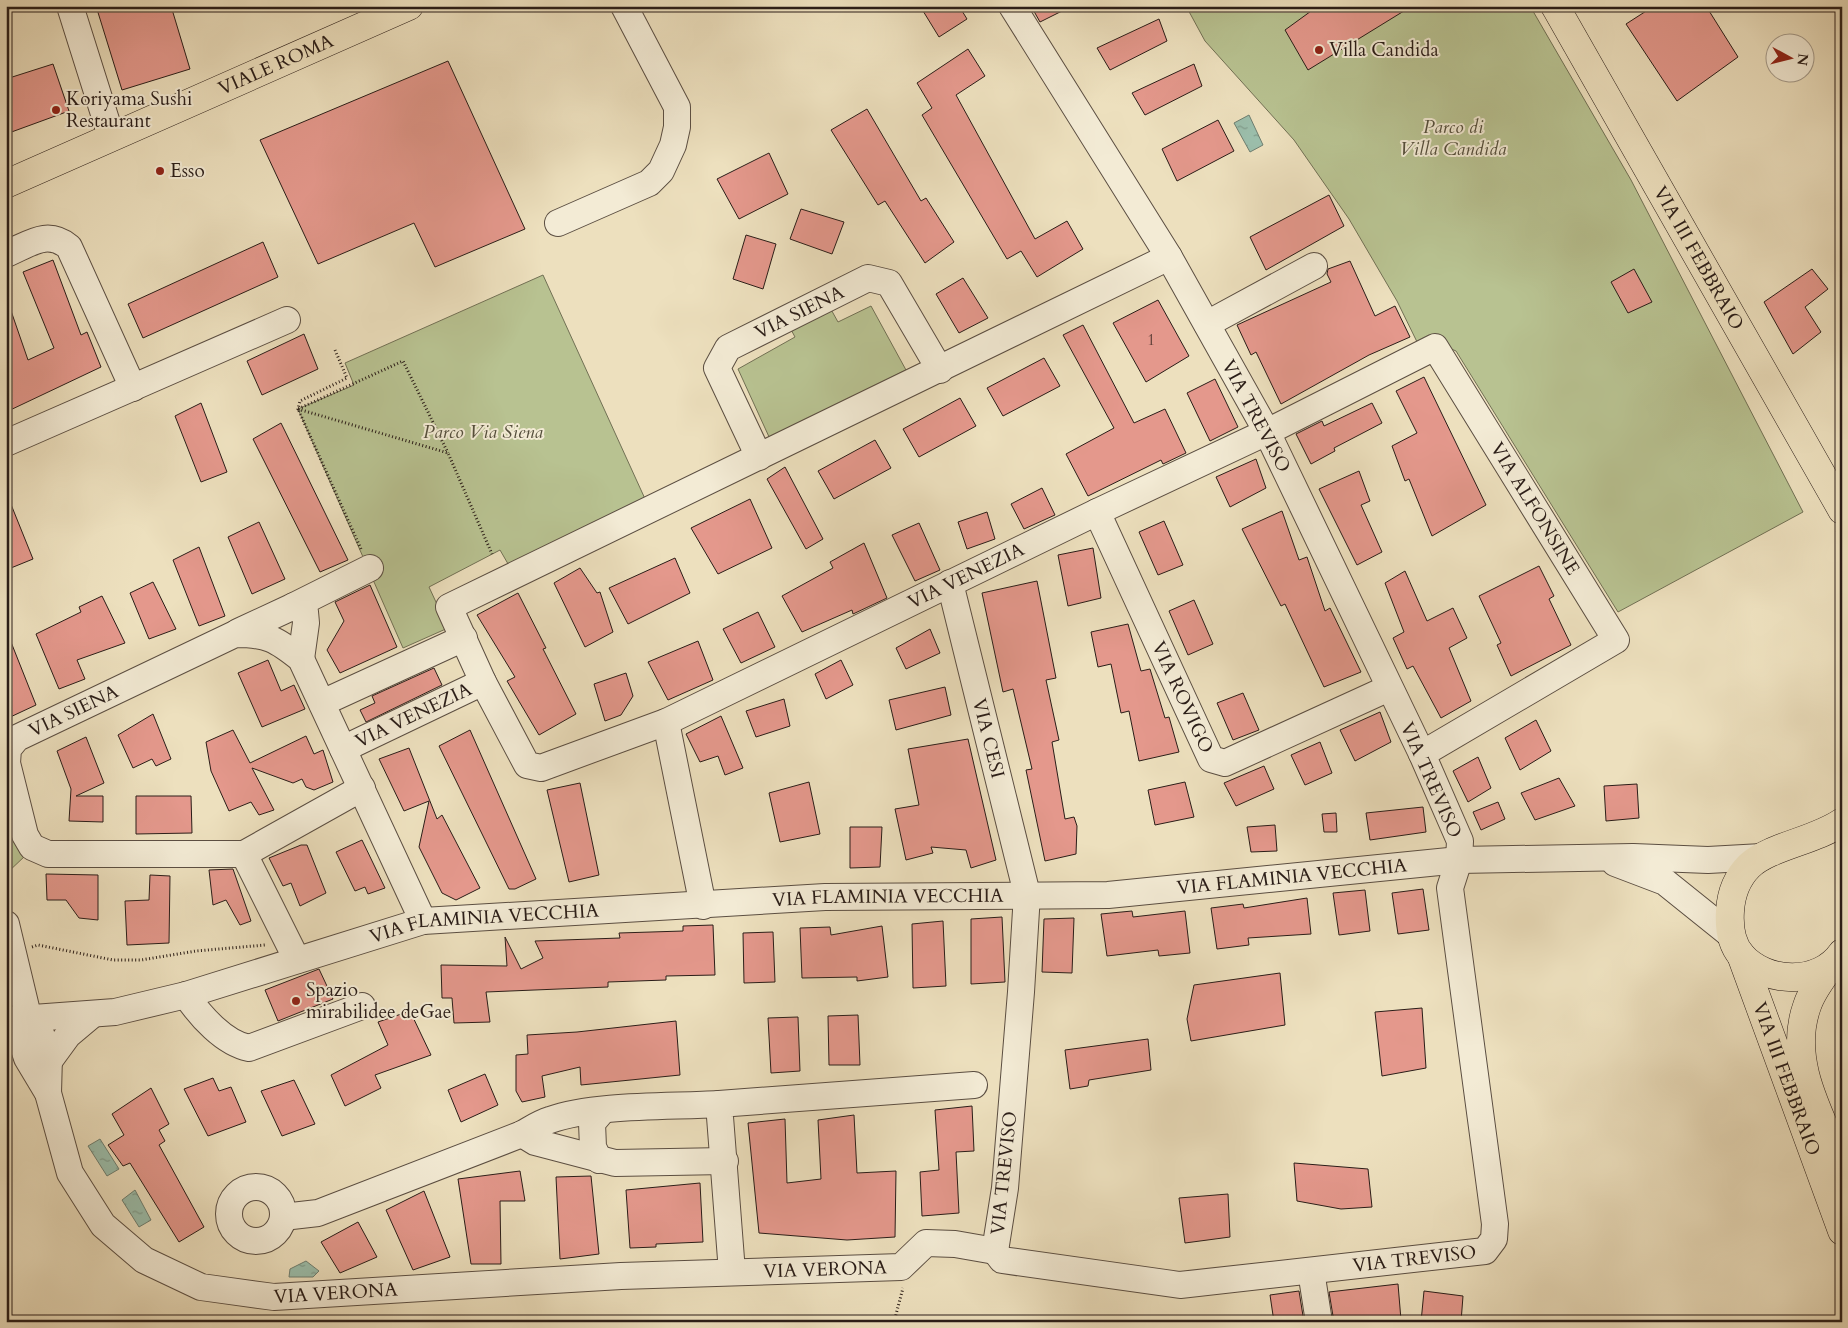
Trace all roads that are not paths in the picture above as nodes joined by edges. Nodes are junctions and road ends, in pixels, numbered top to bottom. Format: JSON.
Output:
{"nodes":[{"id":1,"x":70,"y":6,"type":"edge"},
{"id":2,"x":409,"y":6,"type":"edge"},
{"id":3,"x":624,"y":6,"type":"edge"},
{"id":4,"x":1012,"y":6,"type":"edge"},
{"id":5,"x":1555,"y":6,"type":"edge"},
{"id":6,"x":111,"y":136,"type":"junction"},
{"id":7,"x":6,"y":184,"type":"edge"},
{"id":8,"x":558,"y":223,"type":"dead end"},
{"id":9,"x":6,"y":254,"type":"edge"},
{"id":10,"x":1169,"y":257,"type":"junction"},
{"id":11,"x":1314,"y":266,"type":"dead end"},
{"id":12,"x":287,"y":320,"type":"dead end"},
{"id":13,"x":1207,"y":324,"type":"junction"},
{"id":14,"x":940,"y":370,"type":"junction"},
{"id":15,"x":133,"y":388,"type":"junction"},
{"id":16,"x":1267,"y":432,"type":"junction"},
{"id":17,"x":6,"y":444,"type":"edge"},
{"id":18,"x":758,"y":457,"type":"junction"},
{"id":19,"x":1842,"y":510,"type":"edge"},
{"id":20,"x":1097,"y":512,"type":"junction"},
{"id":21,"x":370,"y":568,"type":"road end"},
{"id":22,"x":950,"y":583,"type":"junction"},
{"id":23,"x":294,"y":606,"type":"junction"},
{"id":24,"x":235,"y":634,"type":"junction"},
{"id":25,"x":302,"y":659,"type":"junction"},
{"id":26,"x":473,"y":660,"type":"junction"},
{"id":27,"x":1389,"y":688,"type":"junction"},
{"id":28,"x":322,"y":703,"type":"junction"},
{"id":29,"x":666,"y":722,"type":"junction"},
{"id":30,"x":338,"y":739,"type":"junction"},
{"id":31,"x":1422,"y":754,"type":"junction"},
{"id":32,"x":362,"y":788,"type":"junction"},
{"id":33,"x":1842,"y":822,"type":"edge"},
{"id":34,"x":244,"y":854,"type":"junction"},
{"id":35,"x":1762,"y":857,"type":"junction"},
{"id":36,"x":1600,"y":858,"type":"junction"},
{"id":37,"x":1459,"y":860,"type":"junction"},
{"id":38,"x":1027,"y":894,"type":"junction"},
{"id":39,"x":703,"y":906,"type":"junction"},
{"id":40,"x":423,"y":921,"type":"junction"},
{"id":41,"x":6,"y":924,"type":"edge"},
{"id":42,"x":1736,"y":945,"type":"junction"},
{"id":43,"x":295,"y":956,"type":"junction"},
{"id":44,"x":1836,"y":959,"type":"edge"},
{"id":45,"x":186,"y":995,"type":"junction"},
{"id":46,"x":362,"y":1006,"type":"dead end"},
{"id":47,"x":92,"y":1014,"type":"junction"},
{"id":48,"x":18,"y":1020,"type":"edge"},
{"id":49,"x":6,"y":1041,"type":"edge"},
{"id":50,"x":38,"y":1059,"type":"junction"},
{"id":51,"x":974,"y":1084,"type":"dead end"},
{"id":52,"x":719,"y":1104,"type":"junction"},
{"id":53,"x":604,"y":1110,"type":"junction"},
{"id":54,"x":522,"y":1134,"type":"junction"},
{"id":55,"x":599,"y":1160,"type":"junction"},
{"id":56,"x":724,"y":1161,"type":"junction"},
{"id":57,"x":1842,"y":1167,"type":"edge"},
{"id":58,"x":283,"y":1217,"type":"dead end"},
{"id":59,"x":1842,"y":1231,"type":"edge"},
{"id":60,"x":996,"y":1251,"type":"junction"},
{"id":61,"x":1311,"y":1271,"type":"junction"},
{"id":62,"x":732,"y":1272,"type":"junction"},
{"id":63,"x":1319,"y":1322,"type":"edge"}],
"edges":[{"from":1,"to":6,"type":"street"},
{"from":2,"to":6,"type":"main road","name":"VIALE ROMA"},
{"from":3,"to":8,"type":"street"},
{"from":4,"to":10,"type":"street","name":"VIA TREVISO"},
{"from":5,"to":19,"type":"main road","name":"VIA III FEBBRAIO"},
{"from":6,"to":7,"type":"main road","name":"VIALE ROMA"},
{"from":9,"to":15,"type":"street"},
{"from":10,"to":13,"type":"street","name":"VIA TREVISO"},
{"from":10,"to":14,"type":"street"},
{"from":11,"to":13,"type":"street"},
{"from":12,"to":15,"type":"street"},
{"from":13,"to":16,"type":"street","name":"VIA TREVISO"},
{"from":14,"to":18,"type":"street"},
{"from":14,"to":18,"type":"street","name":"VIA SIENA"},
{"from":15,"to":17,"type":"street"},
{"from":16,"to":20,"type":"street","name":"VIA VENEZIA"},
{"from":16,"to":27,"type":"street","name":"VIA TREVISO"},
{"from":16,"to":31,"type":"street","name":"VIA ALFONSINE"},
{"from":18,"to":26,"type":"street"},
{"from":20,"to":22,"type":"street","name":"VIA VENEZIA"},
{"from":20,"to":27,"type":"street","name":"VIA ROVIGO"},
{"from":21,"to":23,"type":"street"},
{"from":22,"to":29,"type":"street","name":"VIA VENEZIA"},
{"from":22,"to":38,"type":"street","name":"VIA CESI"},
{"from":23,"to":24,"type":"street"},
{"from":23,"to":25,"type":"street"},
{"from":24,"to":25,"type":"street","name":"VIA SIENA"},
{"from":24,"to":34,"type":"street","name":"VIA SIENA"},
{"from":25,"to":28,"type":"street","name":"VIA SIENA"},
{"from":26,"to":28,"type":"street"},
{"from":26,"to":29,"type":"street","name":"VIA VENEZIA"},
{"from":26,"to":30,"type":"street","name":"VIA VENEZIA"},
{"from":27,"to":31,"type":"street","name":"VIA TREVISO"},
{"from":28,"to":30,"type":"street","name":"VIA SIENA"},
{"from":29,"to":39,"type":"street"},
{"from":30,"to":32,"type":"street","name":"VIA VENEZIA"},
{"from":31,"to":37,"type":"street","name":"VIA TREVISO"},
{"from":32,"to":34,"type":"street"},
{"from":32,"to":40,"type":"street","name":"VIA VENEZIA"},
{"from":33,"to":35,"type":"main road","name":"VIA FLAMINIA VECCHIA"},
{"from":34,"to":43,"type":"street"},
{"from":35,"to":36,"type":"street","name":"VIA FLAMINIA VECCHIA"},
{"from":35,"to":42,"type":"main road","name":"VIA FLAMINIA VECCHIA"},
{"from":36,"to":37,"type":"street","name":"VIA FLAMINIA VECCHIA"},
{"from":36,"to":42,"type":"street","name":"VIA FLAMINIA VECCHIA"},
{"from":37,"to":38,"type":"street","name":"VIA FLAMINIA VECCHIA"},
{"from":37,"to":61,"type":"street","name":"VIA TREVISO"},
{"from":38,"to":39,"type":"street","name":"VIA FLAMINIA VECCHIA"},
{"from":38,"to":60,"type":"street","name":"VIA TREVISO"},
{"from":39,"to":40,"type":"street","name":"VIA FLAMINIA VECCHIA"},
{"from":40,"to":43,"type":"street","name":"VIA FLAMINIA VECCHIA"},
{"from":41,"to":48,"type":"street"},
{"from":42,"to":44,"type":"main road","name":"VIA FLAMINIA VECCHIA"},
{"from":42,"to":59,"type":"main road","name":"VIA III FEBBRAIO"},
{"from":43,"to":45,"type":"street","name":"VIA FLAMINIA VECCHIA"},
{"from":44,"to":57,"type":"main road"},
{"from":45,"to":46,"type":"street"},
{"from":45,"to":47,"type":"street","name":"VIA FLAMINIA VECCHIA"},
{"from":47,"to":48,"type":"street","name":"VIA FLAMINIA VECCHIA"},
{"from":47,"to":50,"type":"street"},
{"from":48,"to":50,"type":"street","name":"VIA VERONA"},
{"from":49,"to":50,"type":"street","name":"VIA VERONA"},
{"from":50,"to":62,"type":"street","name":"VIA VERONA"},
{"from":51,"to":52,"type":"street"},
{"from":52,"to":53,"type":"street"},
{"from":52,"to":56,"type":"street"},
{"from":53,"to":54,"type":"street"},
{"from":53,"to":55,"type":"street"},
{"from":54,"to":55,"type":"street"},
{"from":54,"to":58,"type":"street"},
{"from":55,"to":56,"type":"street"},
{"from":56,"to":62,"type":"street"},
{"from":60,"to":61,"type":"street","name":"VIA TREVISO"},
{"from":60,"to":62,"type":"street","name":"VIA VERONA"},
{"from":61,"to":63,"type":"street"}]}
